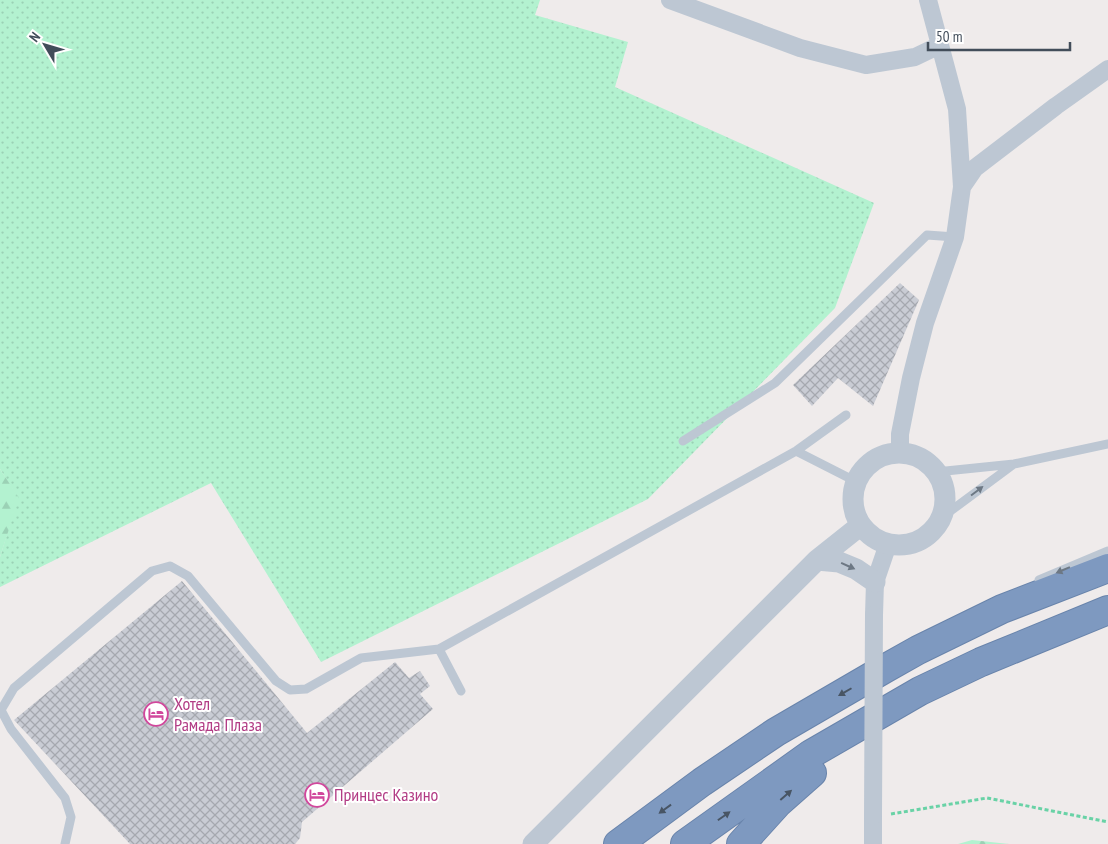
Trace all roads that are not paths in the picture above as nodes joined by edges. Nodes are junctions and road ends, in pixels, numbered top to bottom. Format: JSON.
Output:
{"nodes":[{"id":1,"x":670,"y":0,"type":"edge"},
{"id":2,"x":928,"y":0,"type":"edge"},
{"id":3,"x":940,"y":45,"type":"junction"},
{"id":4,"x":1108,"y":69,"type":"edge"},
{"id":5,"x":962,"y":188,"type":"junction"},
{"id":6,"x":955,"y":238,"type":"junction"},
{"id":7,"x":846,"y":415,"type":"dead end"},
{"id":8,"x":683,"y":441,"type":"dead end"},
{"id":9,"x":1108,"y":444,"type":"edge"},
{"id":10,"x":796,"y":451,"type":"junction"},
{"id":11,"x":900,"y":454,"type":"junction"},
{"id":12,"x":1014,"y":464,"type":"junction"},
{"id":13,"x":936,"y":472,"type":"junction"},
{"id":14,"x":857,"y":482,"type":"junction"},
{"id":15,"x":941,"y":518,"type":"junction"},
{"id":16,"x":861,"y":525,"type":"junction"},
{"id":17,"x":888,"y":544,"type":"junction"},
{"id":18,"x":1108,"y":551,"type":"edge"},
{"id":19,"x":817,"y":560,"type":"junction"},
{"id":20,"x":1108,"y":568,"type":"edge"},
{"id":21,"x":875,"y":582,"type":"junction"},
{"id":22,"x":1033,"y":583,"type":"dead end"},
{"id":23,"x":1108,"y":612,"type":"edge"},
{"id":24,"x":957,"y":620,"type":"dead end"},
{"id":25,"x":439,"y":649,"type":"junction"},
{"id":26,"x":918,"y":650,"type":"junction"},
{"id":27,"x":461,"y":691,"type":"dead end"},
{"id":28,"x":65,"y":844,"type":"edge"},
{"id":29,"x":533,"y":844,"type":"edge"},
{"id":30,"x":618,"y":844,"type":"edge"},
{"id":31,"x":685,"y":844,"type":"edge"},
{"id":32,"x":741,"y":844,"type":"edge"},
{"id":33,"x":873,"y":844,"type":"edge"}],
"edges":[{"from":1,"to":3,"type":"street"},
{"from":2,"to":3,"type":"street"},
{"from":3,"to":5,"type":"street"},
{"from":4,"to":5,"type":"street"},
{"from":5,"to":6,"type":"street"},
{"from":6,"to":8,"type":"lane"},
{"from":6,"to":11,"type":"street"},
{"from":7,"to":10,"type":"lane"},
{"from":9,"to":12,"type":"lane"},
{"from":10,"to":14,"type":"lane"},
{"from":10,"to":25,"type":"lane"},
{"from":11,"to":13,"type":"street"},
{"from":11,"to":14,"type":"street"},
{"from":12,"to":13,"type":"lane"},
{"from":15,"to":12,"type":"lane","one_way":true},
{"from":13,"to":15,"type":"street"},
{"from":14,"to":16,"type":"street"},
{"from":15,"to":17,"type":"street"},
{"from":16,"to":17,"type":"street"},
{"from":16,"to":19,"type":"street"},
{"from":17,"to":21,"type":"street"},
{"from":18,"to":22,"type":"lane","one_way":true},
{"from":19,"to":21,"type":"street","one_way":true},
{"from":19,"to":29,"type":"street"},
{"from":20,"to":26,"type":"highway"},
{"from":21,"to":33,"type":"street","bridge":true},
{"from":31,"to":23,"type":"highway","one_way":true},
{"from":32,"to":23,"type":"highway","one_way":true},
{"from":24,"to":26,"type":"lane"},
{"from":25,"to":27,"type":"lane"},
{"from":25,"to":28,"type":"lane"},
{"from":26,"to":30,"type":"highway","one_way":true}]}
